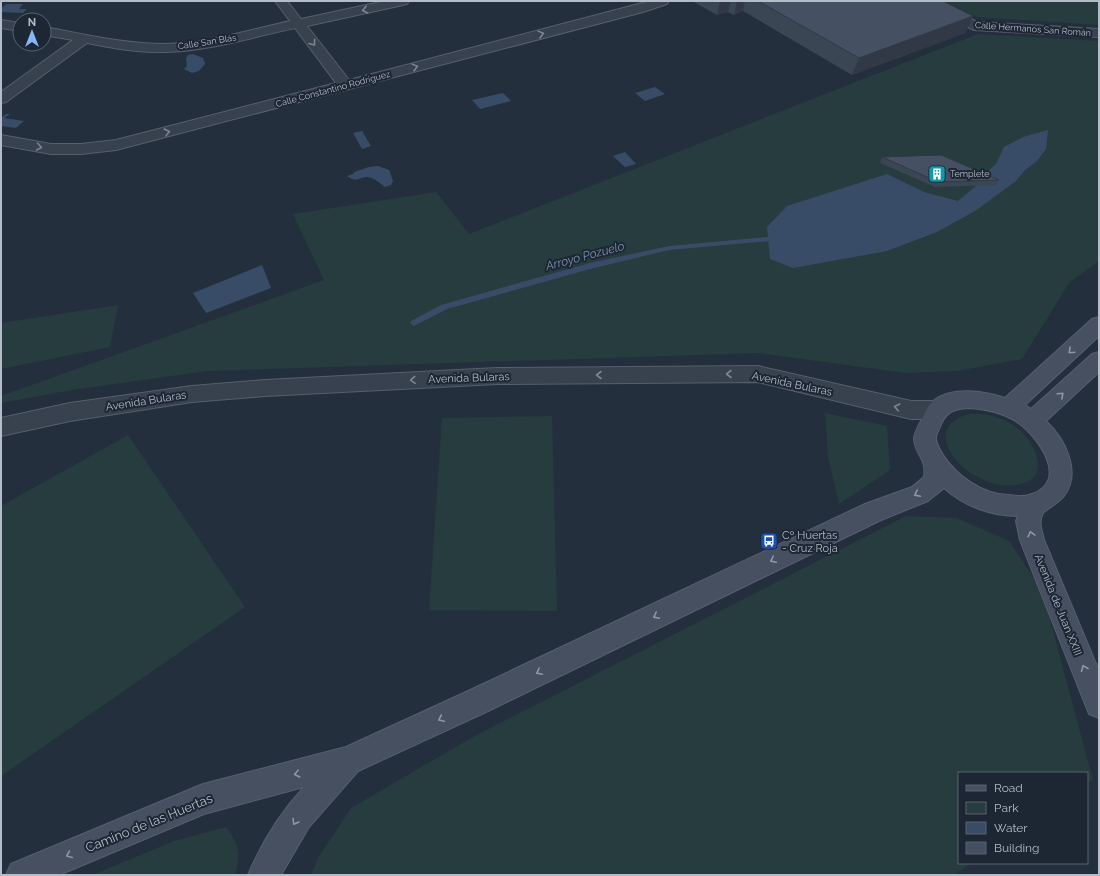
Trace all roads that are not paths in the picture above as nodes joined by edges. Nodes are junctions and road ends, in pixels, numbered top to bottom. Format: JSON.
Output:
{"nodes":[{"id":1,"x":282,"y":1,"type":"edge"},
{"id":2,"x":403,"y":1,"type":"edge"},
{"id":3,"x":662,"y":1,"type":"edge"},
{"id":4,"x":925,"y":1,"type":"edge"},
{"id":5,"x":1,"y":24,"type":"edge"},
{"id":6,"x":299,"y":24,"type":"junction"},
{"id":7,"x":12,"y":26,"type":"edge"},
{"id":8,"x":52,"y":33,"type":"edge"},
{"id":9,"x":1099,"y":33,"type":"edge"},
{"id":10,"x":83,"y":39,"type":"junction"},
{"id":11,"x":344,"y":86,"type":"junction"},
{"id":12,"x":1,"y":99,"type":"edge"},
{"id":13,"x":1,"y":140,"type":"edge"},
{"id":14,"x":1099,"y":324,"type":"edge"},
{"id":15,"x":1099,"y":360,"type":"edge"},
{"id":16,"x":1009,"y":408,"type":"junction"},
{"id":17,"x":936,"y":410,"type":"junction"},
{"id":18,"x":1032,"y":421,"type":"junction"},
{"id":19,"x":1,"y":427,"type":"edge"},
{"id":20,"x":936,"y":465,"type":"junction"},
{"id":21,"x":1035,"y":504,"type":"junction"},
{"id":22,"x":1099,"y":704,"type":"edge"},
{"id":23,"x":348,"y":761,"type":"junction"},
{"id":24,"x":22,"y":875,"type":"edge"},
{"id":25,"x":264,"y":875,"type":"edge"}],
"edges":[{"from":1,"to":6,"type":"street"},
{"from":2,"to":6,"type":"street","name":"Calle San Blás","one_way":true},
{"from":11,"to":3,"type":"street","name":"Calle Constantino Rodríguez","one_way":true},
{"from":4,"to":9,"type":"street","name":"Calle Hermanos San Román"},
{"from":5,"to":7,"type":"street"},
{"from":6,"to":10,"type":"street","name":"Calle San Blás"},
{"from":6,"to":11,"type":"street","one_way":true},
{"from":8,"to":10,"type":"street","name":"Calle San Blás"},
{"from":10,"to":12,"type":"street"},
{"from":13,"to":11,"type":"street","name":"Calle Constantino Rodríguez","one_way":true},
{"from":14,"to":16,"type":"main road","one_way":true},
{"from":18,"to":15,"type":"main road","one_way":true},
{"from":16,"to":17,"type":"main road"},
{"from":16,"to":18,"type":"main road"},
{"from":17,"to":19,"type":"street","name":"Avenida Bularas","one_way":true},
{"from":17,"to":20,"type":"main road"},
{"from":18,"to":21,"type":"main road"},
{"from":20,"to":21,"type":"main road"},
{"from":20,"to":23,"type":"main road","name":"Camino de las Huertas","one_way":true},
{"from":22,"to":21,"type":"main road","name":"Avenida de Juan XXIII","one_way":true},
{"from":23,"to":24,"type":"main road","name":"Camino de las Huertas","one_way":true},
{"from":23,"to":25,"type":"main road","name":"Camino de las Huertas","one_way":true}]}
